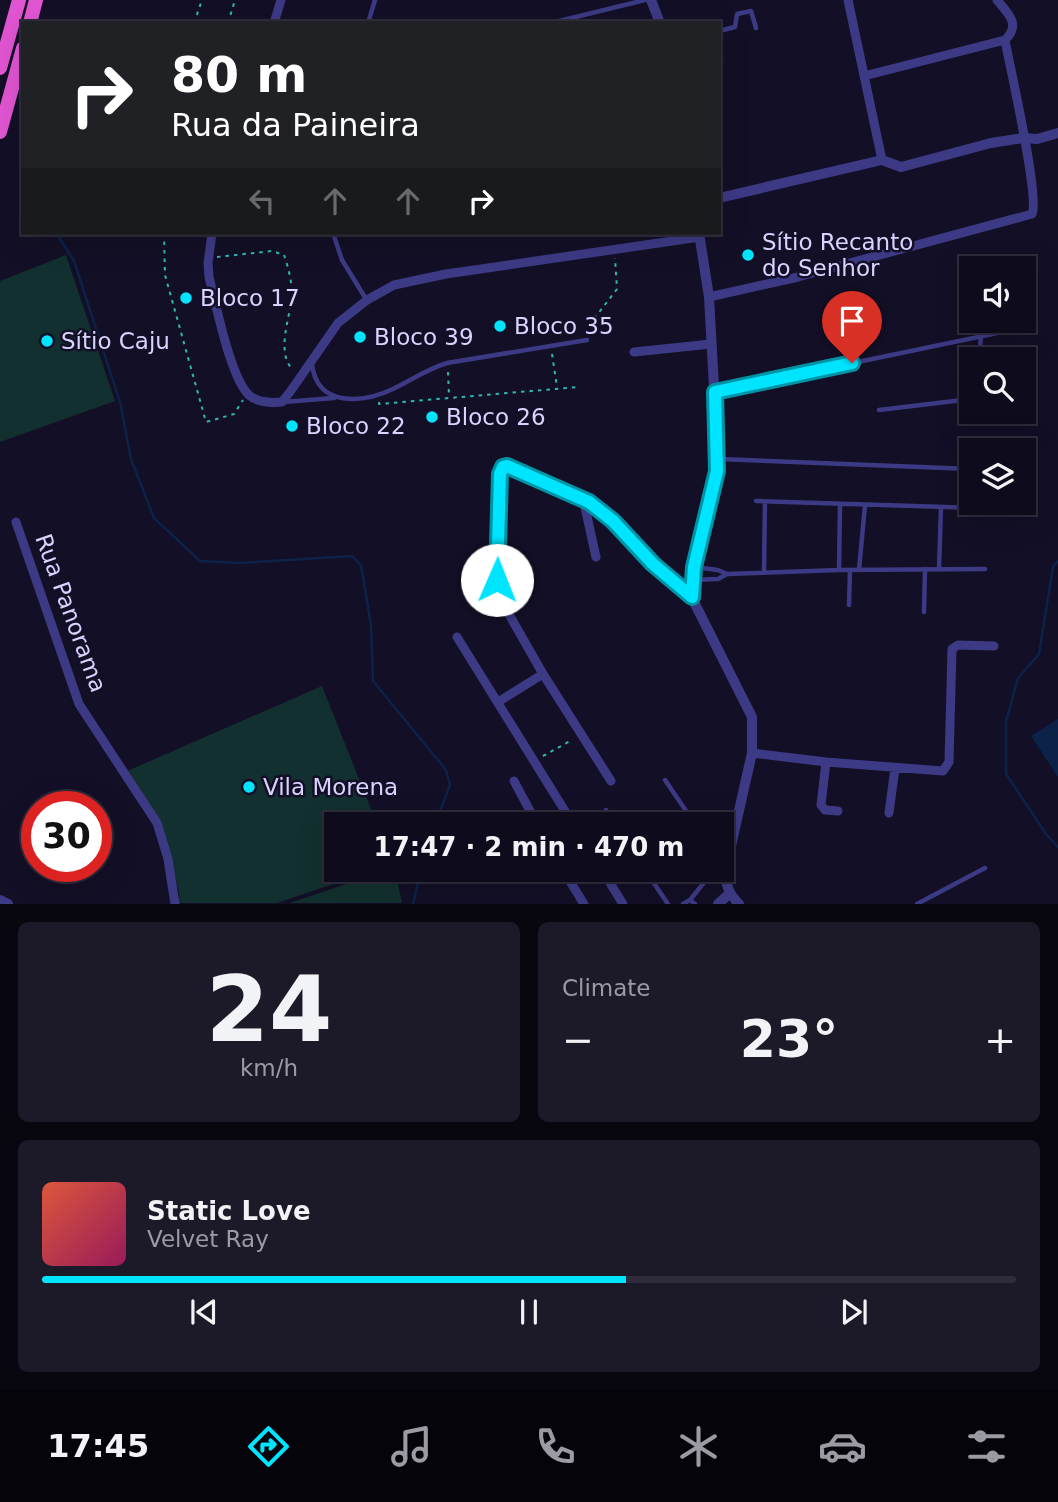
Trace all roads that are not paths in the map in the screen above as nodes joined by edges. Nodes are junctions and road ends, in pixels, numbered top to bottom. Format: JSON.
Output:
{"nodes":[{"id":1,"x":19,"y":0,"type":"edge"},
{"id":2,"x":36,"y":0,"type":"edge"},
{"id":3,"x":281,"y":0,"type":"edge"},
{"id":4,"x":375,"y":0,"type":"edge"},
{"id":5,"x":645,"y":0,"type":"edge"},
{"id":6,"x":651,"y":0,"type":"edge"},
{"id":7,"x":848,"y":0,"type":"edge"},
{"id":8,"x":998,"y":0,"type":"edge"},
{"id":9,"x":31,"y":21,"type":"edge"},
{"id":10,"x":275,"y":21,"type":"edge"},
{"id":11,"x":369,"y":21,"type":"edge"},
{"id":12,"x":559,"y":21,"type":"edge"},
{"id":13,"x":659,"y":21,"type":"edge"},
{"id":14,"x":756,"y":27,"type":"dead end"},
{"id":15,"x":721,"y":30,"type":"edge"},
{"id":16,"x":1005,"y":40,"type":"junction"},
{"id":17,"x":21,"y":55,"type":"edge"},
{"id":18,"x":0,"y":68,"type":"edge"},
{"id":19,"x":864,"y":76,"type":"junction"},
{"id":20,"x":0,"y":132,"type":"edge"},
{"id":21,"x":1058,"y":133,"type":"edge"},
{"id":22,"x":1023,"y":138,"type":"junction"},
{"id":23,"x":882,"y":160,"type":"junction"},
{"id":24,"x":721,"y":198,"type":"edge"},
{"id":25,"x":212,"y":235,"type":"edge"},
{"id":26,"x":334,"y":235,"type":"edge"},
{"id":27,"x":699,"y":235,"type":"edge"},
{"id":28,"x":709,"y":297,"type":"junction"},
{"id":29,"x":367,"y":300,"type":"junction"},
{"id":30,"x":996,"y":333,"type":"edge"},
{"id":31,"x":981,"y":336,"type":"junction"},
{"id":32,"x":587,"y":341,"type":"road end"},
{"id":33,"x":711,"y":344,"type":"junction"},
{"id":34,"x":980,"y":347,"type":"edge"},
{"id":35,"x":634,"y":352,"type":"dead end"},
{"id":36,"x":311,"y":360,"type":"junction"},
{"id":37,"x":719,"y":391,"type":"junction"},
{"id":38,"x":336,"y":398,"type":"junction"},
{"id":39,"x":959,"y":400,"type":"edge"},
{"id":40,"x":282,"y":402,"type":"junction"},
{"id":41,"x":879,"y":410,"type":"dead end"},
{"id":42,"x":718,"y":459,"type":"junction"},
{"id":43,"x":959,"y":469,"type":"edge"},
{"id":44,"x":583,"y":498,"type":"junction"},
{"id":45,"x":756,"y":502,"type":"dead end"},
{"id":46,"x":765,"y":502,"type":"junction"},
{"id":47,"x":840,"y":504,"type":"junction"},
{"id":48,"x":865,"y":505,"type":"junction"},
{"id":49,"x":941,"y":507,"type":"junction"},
{"id":50,"x":959,"y":508,"type":"edge"},
{"id":51,"x":16,"y":522,"type":"dead end"},
{"id":52,"x":596,"y":557,"type":"dead end"},
{"id":53,"x":694,"y":567,"type":"junction"},
{"id":54,"x":925,"y":569,"type":"junction"},
{"id":55,"x":939,"y":569,"type":"junction"},
{"id":56,"x":985,"y":569,"type":"dead end"},
{"id":57,"x":839,"y":570,"type":"junction"},
{"id":58,"x":850,"y":570,"type":"junction"},
{"id":59,"x":859,"y":570,"type":"junction"},
{"id":60,"x":764,"y":572,"type":"junction"},
{"id":61,"x":727,"y":574,"type":"junction"},
{"id":62,"x":692,"y":580,"type":"junction"},
{"id":63,"x":692,"y":597,"type":"junction"},
{"id":64,"x":849,"y":605,"type":"dead end"},
{"id":65,"x":925,"y":612,"type":"dead end"},
{"id":66,"x":457,"y":636,"type":"dead end"},
{"id":67,"x":995,"y":646,"type":"dead end"},
{"id":68,"x":543,"y":674,"type":"junction"},
{"id":69,"x":498,"y":702,"type":"junction"},
{"id":70,"x":752,"y":753,"type":"junction"},
{"id":71,"x":827,"y":762,"type":"junction"},
{"id":72,"x":895,"y":768,"type":"junction"},
{"id":73,"x":665,"y":780,"type":"dead end"},
{"id":74,"x":514,"y":781,"type":"dead end"},
{"id":75,"x":611,"y":781,"type":"dead end"},
{"id":76,"x":838,"y":811,"type":"dead end"},
{"id":77,"x":531,"y":812,"type":"edge"},
{"id":78,"x":566,"y":812,"type":"edge"},
{"id":79,"x":687,"y":812,"type":"edge"},
{"id":80,"x":889,"y":813,"type":"dead end"},
{"id":81,"x":985,"y":868,"type":"dead end"},
{"id":82,"x":571,"y":882,"type":"edge"},
{"id":83,"x":609,"y":882,"type":"edge"},
{"id":84,"x":653,"y":882,"type":"edge"},
{"id":85,"x":706,"y":882,"type":"edge"},
{"id":86,"x":729,"y":894,"type":"junction"},
{"id":87,"x":0,"y":900,"type":"edge"},
{"id":88,"x":693,"y":902,"type":"edge"},
{"id":89,"x":8,"y":904,"type":"edge"},
{"id":90,"x":175,"y":904,"type":"edge"},
{"id":91,"x":584,"y":904,"type":"edge"},
{"id":92,"x":623,"y":904,"type":"edge"},
{"id":93,"x":668,"y":904,"type":"edge"},
{"id":94,"x":683,"y":904,"type":"edge"},
{"id":95,"x":718,"y":904,"type":"edge"},
{"id":96,"x":739,"y":904,"type":"edge"},
{"id":97,"x":918,"y":904,"type":"edge"}],
"edges":[{"from":1,"to":18,"type":"highway"},
{"from":2,"to":9,"type":"highway"},
{"from":3,"to":10,"type":"street"},
{"from":4,"to":11,"type":"lane"},
{"from":5,"to":12,"type":"lane"},
{"from":6,"to":13,"type":"street"},
{"from":7,"to":19,"type":"street"},
{"from":8,"to":16,"type":"street"},
{"from":14,"to":15,"type":"lane"},
{"from":16,"to":19,"type":"street"},
{"from":16,"to":22,"type":"street"},
{"from":17,"to":20,"type":"highway"},
{"from":19,"to":23,"type":"street"},
{"from":21,"to":22,"type":"street"},
{"from":22,"to":23,"type":"street"},
{"from":22,"to":28,"type":"street"},
{"from":23,"to":24,"type":"street"},
{"from":25,"to":40,"type":"street"},
{"from":26,"to":29,"type":"lane"},
{"from":27,"to":28,"type":"street"},
{"from":27,"to":29,"type":"street"},
{"from":28,"to":33,"type":"street"},
{"from":29,"to":36,"type":"street"},
{"from":30,"to":31,"type":"lane"},
{"from":31,"to":34,"type":"lane"},
{"from":31,"to":37,"type":"lane"},
{"from":32,"to":38,"type":"lane"},
{"from":33,"to":35,"type":"street"},
{"from":33,"to":37,"type":"street"},
{"from":36,"to":38,"type":"lane"},
{"from":36,"to":40,"type":"street"},
{"from":37,"to":42,"type":"street"},
{"from":38,"to":40,"type":"lane"},
{"from":39,"to":41,"type":"lane"},
{"from":42,"to":43,"type":"lane"},
{"from":42,"to":53,"type":"street"},
{"from":44,"to":52,"type":"street"},
{"from":44,"to":63,"type":"street"},
{"from":44,"to":68,"type":"street"},
{"from":45,"to":46,"type":"lane"},
{"from":46,"to":47,"type":"lane"},
{"from":46,"to":60,"type":"lane"},
{"from":47,"to":48,"type":"lane"},
{"from":47,"to":57,"type":"lane"},
{"from":48,"to":49,"type":"lane"},
{"from":48,"to":59,"type":"lane"},
{"from":49,"to":50,"type":"lane"},
{"from":49,"to":55,"type":"lane"},
{"from":51,"to":90,"type":"street","name":"Rua Panorama"},
{"from":53,"to":61,"type":"lane"},
{"from":53,"to":62,"type":"street"},
{"from":54,"to":55,"type":"lane"},
{"from":54,"to":59,"type":"lane"},
{"from":54,"to":65,"type":"lane"},
{"from":55,"to":56,"type":"lane"},
{"from":57,"to":58,"type":"lane"},
{"from":57,"to":60,"type":"lane"},
{"from":58,"to":59,"type":"lane"},
{"from":58,"to":64,"type":"lane"},
{"from":60,"to":61,"type":"lane"},
{"from":61,"to":62,"type":"lane"},
{"from":62,"to":63,"type":"street"},
{"from":63,"to":70,"type":"street"},
{"from":66,"to":69,"type":"street"},
{"from":67,"to":72,"type":"street"},
{"from":68,"to":69,"type":"street"},
{"from":68,"to":75,"type":"street"},
{"from":69,"to":78,"type":"street"},
{"from":70,"to":71,"type":"street"},
{"from":70,"to":86,"type":"street"},
{"from":71,"to":72,"type":"street"},
{"from":71,"to":76,"type":"street"},
{"from":72,"to":80,"type":"street"},
{"from":73,"to":79,"type":"lane"},
{"from":74,"to":77,"type":"street"},
{"from":81,"to":97,"type":"lane"},
{"from":82,"to":91,"type":"street"},
{"from":83,"to":92,"type":"street"},
{"from":84,"to":93,"type":"lane"},
{"from":85,"to":88,"type":"lane"},
{"from":86,"to":95,"type":"street"},
{"from":86,"to":96,"type":"street"},
{"from":87,"to":89,"type":"street"},
{"from":88,"to":94,"type":"lane"}]}
